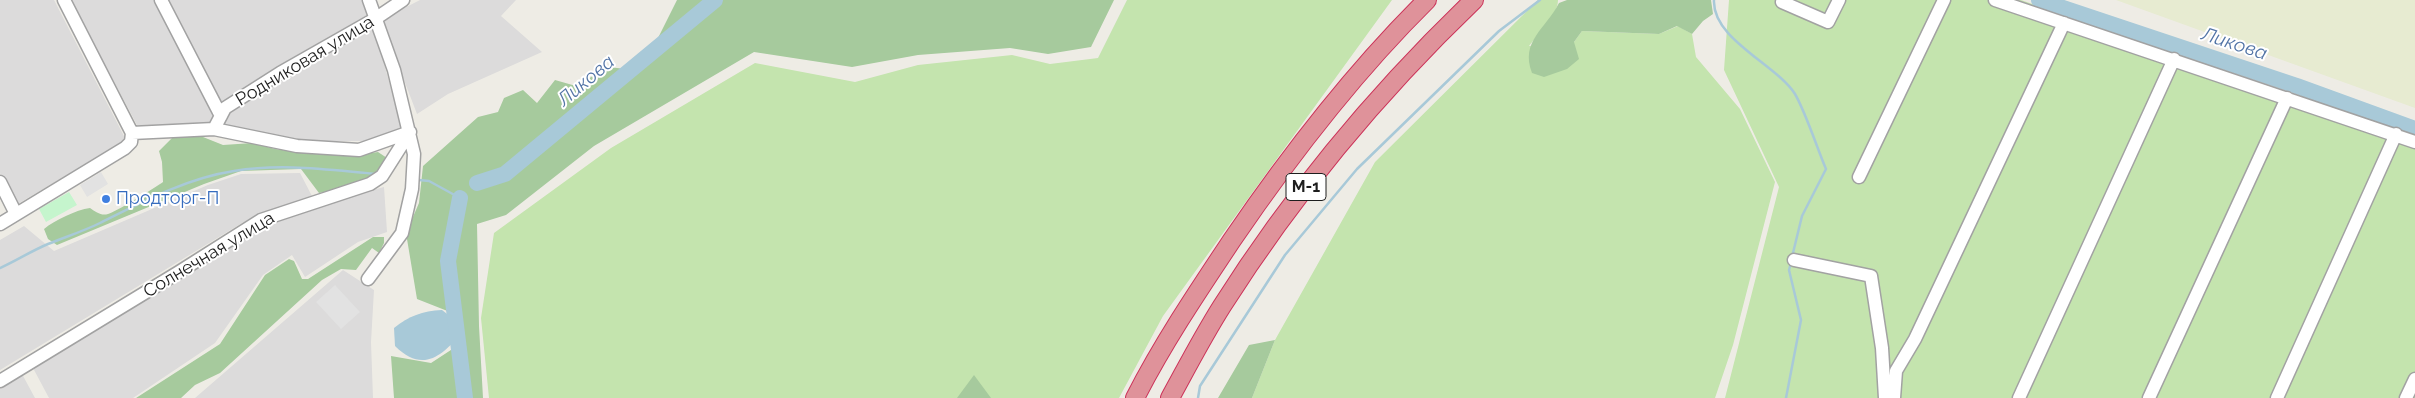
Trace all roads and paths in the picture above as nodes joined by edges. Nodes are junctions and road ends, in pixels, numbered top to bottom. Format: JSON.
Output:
{"nodes":[{"id":1,"x":64,"y":0,"type":"edge"},
{"id":2,"x":161,"y":0,"type":"edge"},
{"id":3,"x":369,"y":0,"type":"edge"},
{"id":4,"x":403,"y":0,"type":"edge"},
{"id":5,"x":1427,"y":0,"type":"edge"},
{"id":6,"x":1474,"y":0,"type":"edge"},
{"id":7,"x":1839,"y":0,"type":"edge"},
{"id":8,"x":1944,"y":0,"type":"edge"},
{"id":9,"x":1995,"y":0,"type":"edge"},
{"id":10,"x":1782,"y":2,"type":"dead end"},
{"id":11,"x":375,"y":19,"type":"junction"},
{"id":12,"x":2064,"y":23,"type":"junction"},
{"id":13,"x":2174,"y":59,"type":"junction"},
{"id":14,"x":2287,"y":98,"type":"junction"},
{"id":15,"x":221,"y":116,"type":"junction"},
{"id":16,"x":214,"y":129,"type":"junction"},
{"id":17,"x":410,"y":132,"type":"junction"},
{"id":18,"x":132,"y":133,"type":"junction"},
{"id":19,"x":2396,"y":134,"type":"junction"},
{"id":20,"x":2415,"y":142,"type":"edge"},
{"id":21,"x":1860,"y":177,"type":"dead end"},
{"id":22,"x":0,"y":182,"type":"edge"},
{"id":23,"x":16,"y":214,"type":"junction"},
{"id":24,"x":0,"y":224,"type":"edge"},
{"id":25,"x":1794,"y":260,"type":"dead end"},
{"id":26,"x":368,"y":279,"type":"dead end"},
{"id":27,"x":2415,"y":379,"type":"edge"},
{"id":28,"x":0,"y":381,"type":"edge"},
{"id":29,"x":1135,"y":398,"type":"edge"},
{"id":30,"x":1170,"y":398,"type":"edge"},
{"id":31,"x":1885,"y":398,"type":"edge"},
{"id":32,"x":1894,"y":398,"type":"edge"},
{"id":33,"x":2019,"y":398,"type":"edge"},
{"id":34,"x":2149,"y":398,"type":"edge"},
{"id":35,"x":2277,"y":398,"type":"edge"},
{"id":36,"x":2406,"y":398,"type":"edge"}],
"edges":[{"from":1,"to":18,"type":"street"},
{"from":2,"to":15,"type":"street"},
{"from":3,"to":11,"type":"street"},
{"from":4,"to":11,"type":"street","name":"Родниковая улица"},
{"from":5,"to":29,"type":"highway","number":"М-1"},
{"from":6,"to":30,"type":"highway","number":"М-1"},
{"from":7,"to":10,"type":"street"},
{"from":8,"to":21,"type":"street"},
{"from":9,"to":12,"type":"street"},
{"from":11,"to":15,"type":"street","name":"Родниковая улица"},
{"from":11,"to":17,"type":"street"},
{"from":12,"to":13,"type":"street"},
{"from":12,"to":32,"type":"street"},
{"from":13,"to":14,"type":"street"},
{"from":13,"to":33,"type":"street"},
{"from":14,"to":19,"type":"street"},
{"from":14,"to":34,"type":"street"},
{"from":15,"to":16,"type":"street","name":"Родниковая улица"},
{"from":16,"to":17,"type":"street"},
{"from":16,"to":18,"type":"street"},
{"from":17,"to":26,"type":"street"},
{"from":17,"to":28,"type":"street","name":"Солнечная улица"},
{"from":18,"to":23,"type":"street"},
{"from":19,"to":20,"type":"street"},
{"from":19,"to":35,"type":"street"},
{"from":22,"to":23,"type":"street"},
{"from":23,"to":24,"type":"street"},
{"from":25,"to":31,"type":"street"},
{"from":27,"to":36,"type":"street"}]}
